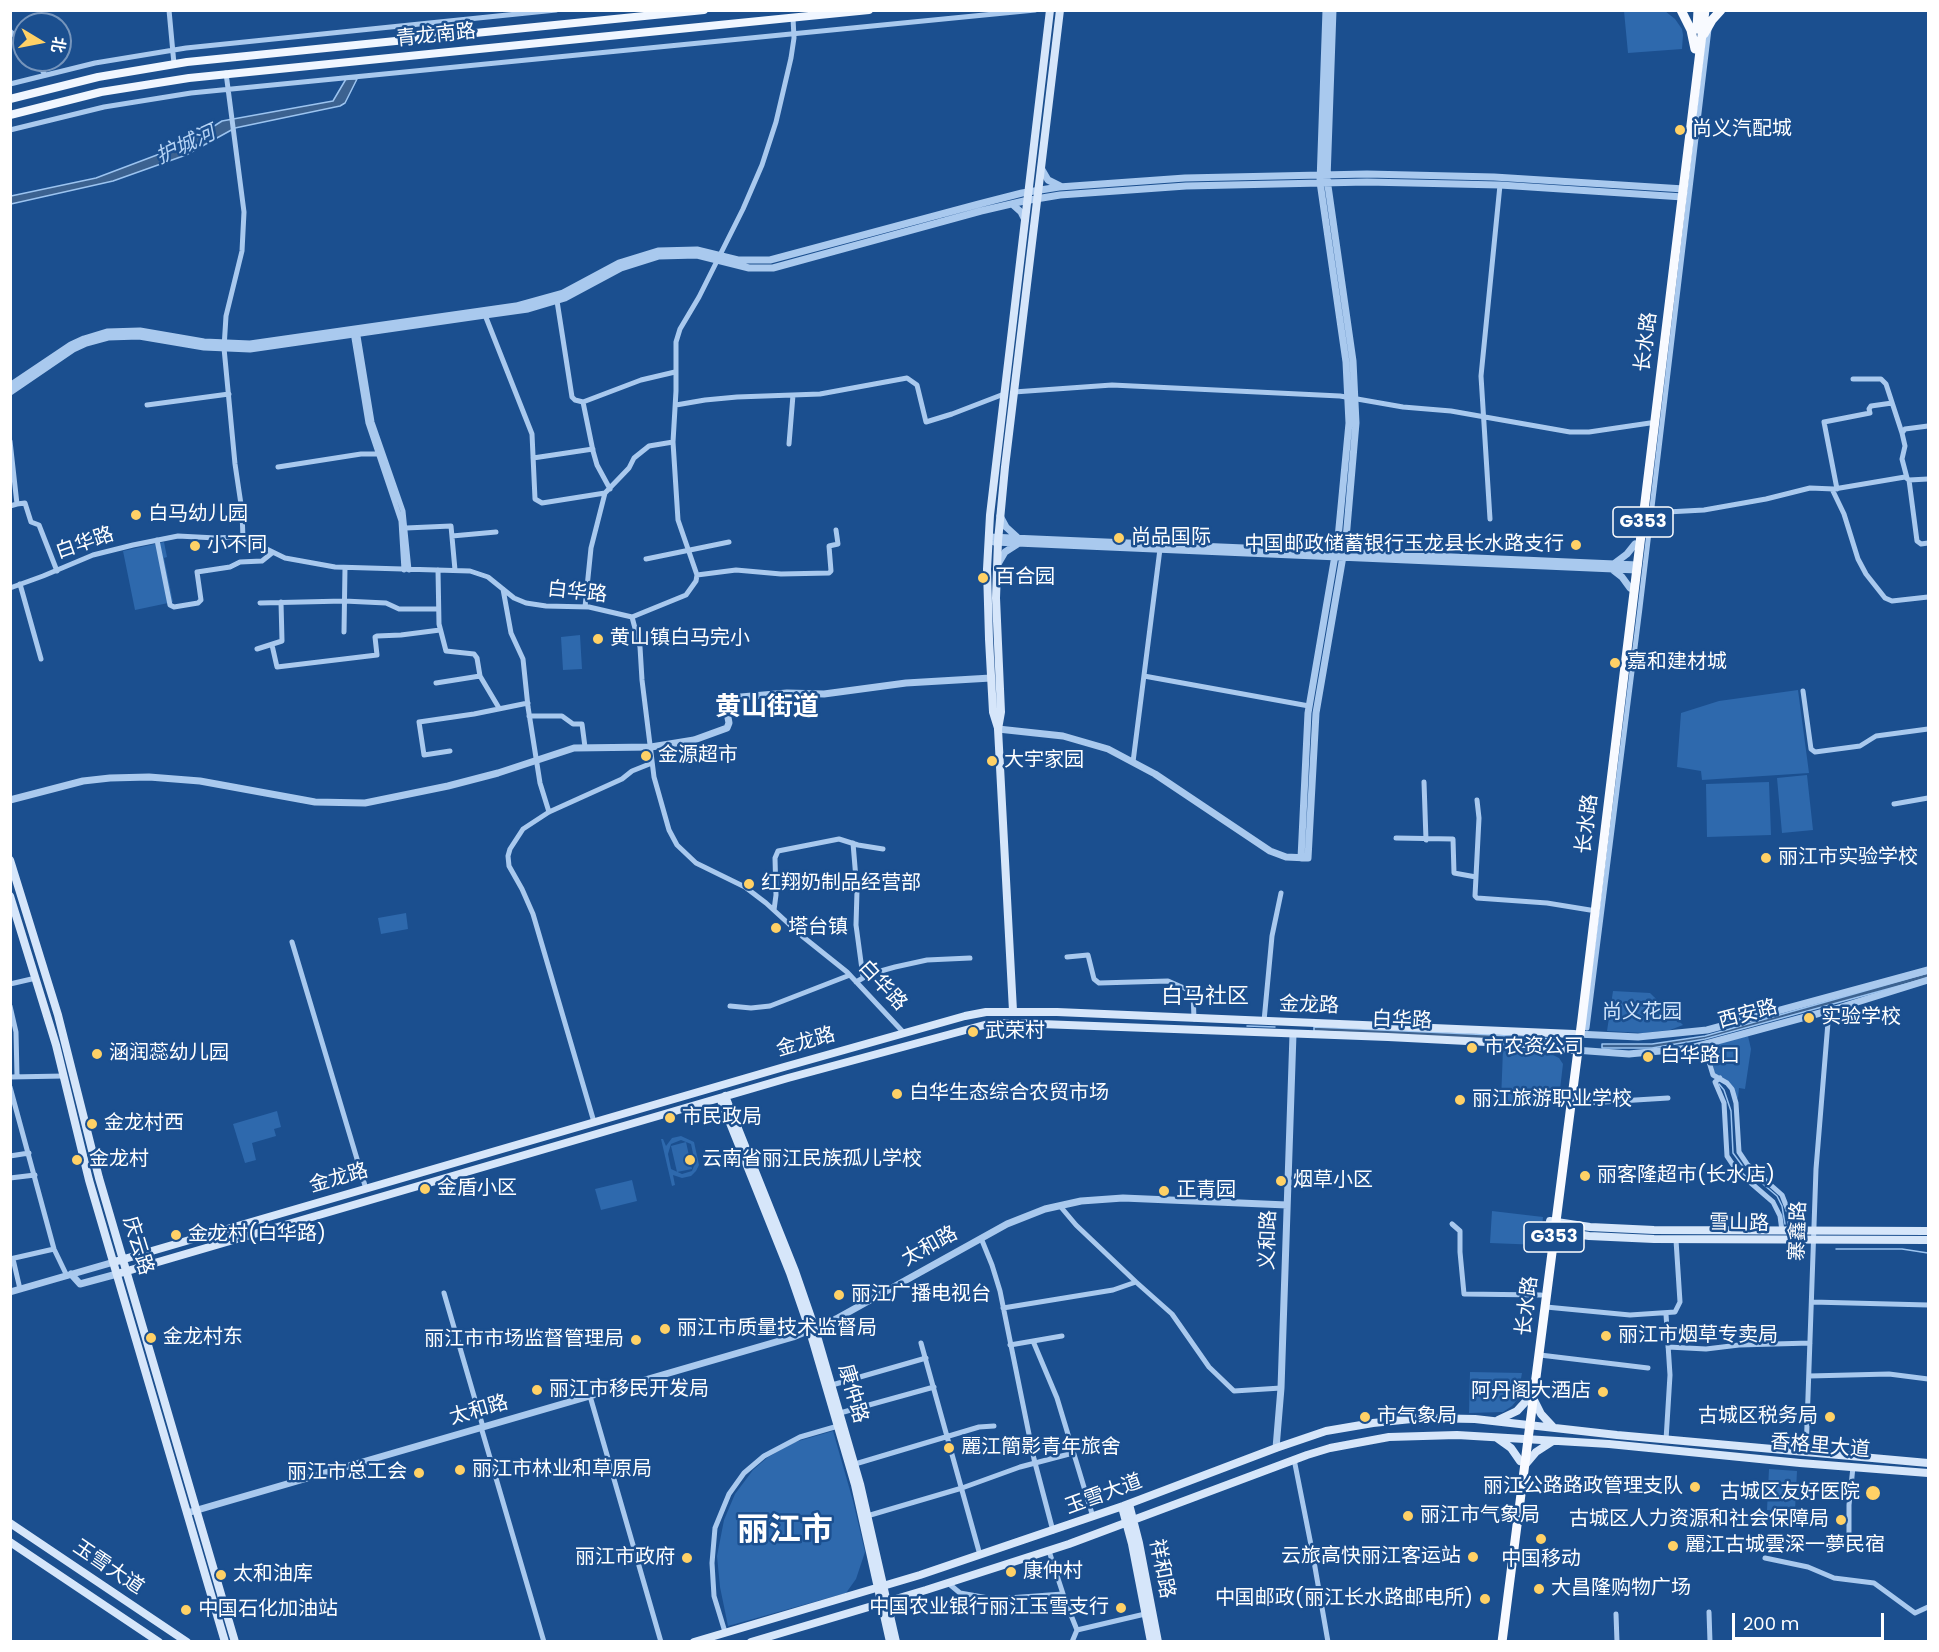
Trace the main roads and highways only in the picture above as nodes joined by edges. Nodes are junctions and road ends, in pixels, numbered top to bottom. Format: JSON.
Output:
{"nodes":[{"id":1,"x":704,"y":10,"type":"edge"},
{"id":2,"x":869,"y":10,"type":"edge"},
{"id":3,"x":1050,"y":10,"type":"edge"},
{"id":4,"x":1060,"y":10,"type":"edge"},
{"id":5,"x":1681,"y":10,"type":"edge"},
{"id":6,"x":1698,"y":10,"type":"edge"},
{"id":7,"x":1705,"y":10,"type":"edge"},
{"id":8,"x":1722,"y":10,"type":"edge"},
{"id":9,"x":1699,"y":46,"type":"junction"},
{"id":10,"x":10,"y":99,"type":"edge"},
{"id":11,"x":10,"y":115,"type":"edge"},
{"id":12,"x":1681,"y":192,"type":"junction"},
{"id":13,"x":1635,"y":567,"type":"junction"},
{"id":14,"x":998,"y":729,"type":"junction"},
{"id":15,"x":10,"y":860,"type":"edge"},
{"id":16,"x":11,"y":899,"type":"edge"},
{"id":17,"x":1013,"y":1011,"type":"junction"},
{"id":18,"x":1580,"y":1032,"type":"junction"},
{"id":19,"x":909,"y":1044,"type":"joint"},
{"id":20,"x":1575,"y":1050,"type":"junction"},
{"id":21,"x":723,"y":1097,"type":"junction"},
{"id":22,"x":1552,"y":1226,"type":"junction"},
{"id":23,"x":1929,"y":1231,"type":"edge"},
{"id":24,"x":1929,"y":1240,"type":"edge"},
{"id":25,"x":124,"y":1259,"type":"junction"},
{"id":26,"x":114,"y":1262,"type":"junction"},
{"id":27,"x":127,"y":1271,"type":"junction"},
{"id":28,"x":117,"y":1274,"type":"junction"},
{"id":29,"x":812,"y":1330,"type":"junction"},
{"id":30,"x":1531,"y":1399,"type":"junction"},
{"id":31,"x":1498,"y":1421,"type":"junction"},
{"id":32,"x":1528,"y":1424,"type":"junction"},
{"id":33,"x":1553,"y":1427,"type":"junction"},
{"id":34,"x":1496,"y":1437,"type":"junction"},
{"id":35,"x":1526,"y":1439,"type":"junction"},
{"id":36,"x":1553,"y":1441,"type":"junction"},
{"id":37,"x":1522,"y":1463,"type":"junction"},
{"id":38,"x":1929,"y":1463,"type":"edge"},
{"id":39,"x":1929,"y":1473,"type":"edge"},
{"id":40,"x":1125,"y":1505,"type":"junction"},
{"id":41,"x":1130,"y":1522,"type":"junction"},
{"id":42,"x":10,"y":1523,"type":"edge"},
{"id":43,"x":10,"y":1542,"type":"edge"},
{"id":44,"x":880,"y":1587,"type":"junction"},
{"id":45,"x":884,"y":1603,"type":"junction"},
{"id":46,"x":222,"y":1639,"type":"edge"},
{"id":47,"x":159,"y":1641,"type":"edge"},
{"id":48,"x":187,"y":1641,"type":"edge"},
{"id":49,"x":235,"y":1641,"type":"edge"},
{"id":50,"x":693,"y":1641,"type":"edge"},
{"id":51,"x":751,"y":1641,"type":"edge"},
{"id":52,"x":890,"y":1641,"type":"edge"},
{"id":53,"x":896,"y":1641,"type":"edge"},
{"id":54,"x":1151,"y":1641,"type":"edge"},
{"id":55,"x":1158,"y":1641,"type":"edge"},
{"id":56,"x":1496,"y":1641,"type":"edge"},
{"id":57,"x":1502,"y":1641,"type":"edge"}],
"edges":[{"from":1,"to":10,"type":"main road","name":"青龙南路"},
{"from":2,"to":11,"type":"main road","name":"青龙南路"},
{"from":3,"to":14,"type":"main road"},
{"from":4,"to":14,"type":"main road"},
{"from":5,"to":9,"type":"highway"},
{"from":6,"to":9,"type":"highway","name":"长水路","number":"G353"},
{"from":7,"to":9,"type":"highway","name":"长水路","number":"G353"},
{"from":8,"to":9,"type":"highway"},
{"from":9,"to":12,"type":"highway","name":"长水路","number":"G353"},
{"from":12,"to":13,"type":"highway","name":"长水路","number":"G353"},
{"from":12,"to":13,"type":"highway","name":"长水路","number":"G353"},
{"from":13,"to":18,"type":"highway","name":"长水路","number":"G353"},
{"from":13,"to":18,"type":"highway","name":"长水路","number":"G353"},
{"from":14,"to":17,"type":"main road"},
{"from":15,"to":25,"type":"main road","name":"庆云路"},
{"from":16,"to":26,"type":"main road","name":"庆云路"},
{"from":17,"to":18,"type":"main road","name":"金龙路"},
{"from":17,"to":25,"type":"main road","name":"金龙路"},
{"from":18,"to":20,"type":"highway","name":"长水路","number":"G353"},
{"from":19,"to":20,"type":"main road","name":"白华路"},
{"from":19,"to":21,"type":"main road","name":"金龙路"},
{"from":20,"to":22,"type":"highway","name":"长水路","number":"G353"},
{"from":20,"to":22,"type":"highway","name":"长水路","number":"G353"},
{"from":21,"to":27,"type":"main road","name":"金龙路"},
{"from":21,"to":29,"type":"main road","name":"康仲路"},
{"from":22,"to":23,"type":"main road","name":"雪山路"},
{"from":22,"to":24,"type":"main road","name":"雪山路"},
{"from":22,"to":30,"type":"highway","name":"长水路","number":"G353"},
{"from":22,"to":30,"type":"highway","name":"长水路","number":"G353"},
{"from":25,"to":26,"type":"main road","name":"金龙路"},
{"from":25,"to":27,"type":"main road","name":"庆云路"},
{"from":26,"to":28,"type":"main road","name":"庆云路"},
{"from":27,"to":28,"type":"main road","name":"金龙路"},
{"from":27,"to":49,"type":"main road","name":"庆云路"},
{"from":28,"to":46,"type":"main road","name":"庆云路"},
{"from":29,"to":44,"type":"main road","name":"康仲路"},
{"from":29,"to":44,"type":"main road","name":"康仲路"},
{"from":30,"to":31,"type":"main road"},
{"from":30,"to":32,"type":"highway","name":"长水路","number":"G353"},
{"from":30,"to":33,"type":"main road"},
{"from":31,"to":32,"type":"main road","name":"玉雪大道"},
{"from":31,"to":40,"type":"main road","name":"玉雪大道"},
{"from":32,"to":33,"type":"main road","name":"香格里大道"},
{"from":32,"to":35,"type":"highway","name":"长水路","number":"G353"},
{"from":33,"to":38,"type":"main road","name":"香格里大道"},
{"from":34,"to":35,"type":"main road","name":"玉雪大道"},
{"from":34,"to":37,"type":"main road"},
{"from":34,"to":41,"type":"main road","name":"玉雪大道"},
{"from":35,"to":36,"type":"main road","name":"香格里大道"},
{"from":35,"to":37,"type":"highway","name":"长水路","number":"G353"},
{"from":36,"to":37,"type":"main road"},
{"from":36,"to":39,"type":"main road","name":"香格里大道"},
{"from":37,"to":56,"type":"highway","name":"长水路","number":"G353"},
{"from":37,"to":57,"type":"highway","name":"长水路","number":"G353"},
{"from":40,"to":41,"type":"main road","name":"祥和路"},
{"from":40,"to":44,"type":"main road","name":"玉雪大道"},
{"from":41,"to":45,"type":"main road","name":"玉雪大道"},
{"from":41,"to":54,"type":"main road","name":"祥和路"},
{"from":41,"to":55,"type":"main road","name":"祥和路"},
{"from":42,"to":48,"type":"main road","name":"玉雪大道"},
{"from":43,"to":47,"type":"main road","name":"玉雪大道"},
{"from":44,"to":45,"type":"main road","name":"康仲路"},
{"from":44,"to":50,"type":"main road","name":"玉雪大道"},
{"from":45,"to":51,"type":"main road","name":"玉雪大道"},
{"from":45,"to":52,"type":"main road","name":"康仲路"},
{"from":45,"to":53,"type":"main road","name":"康仲路"}]}
